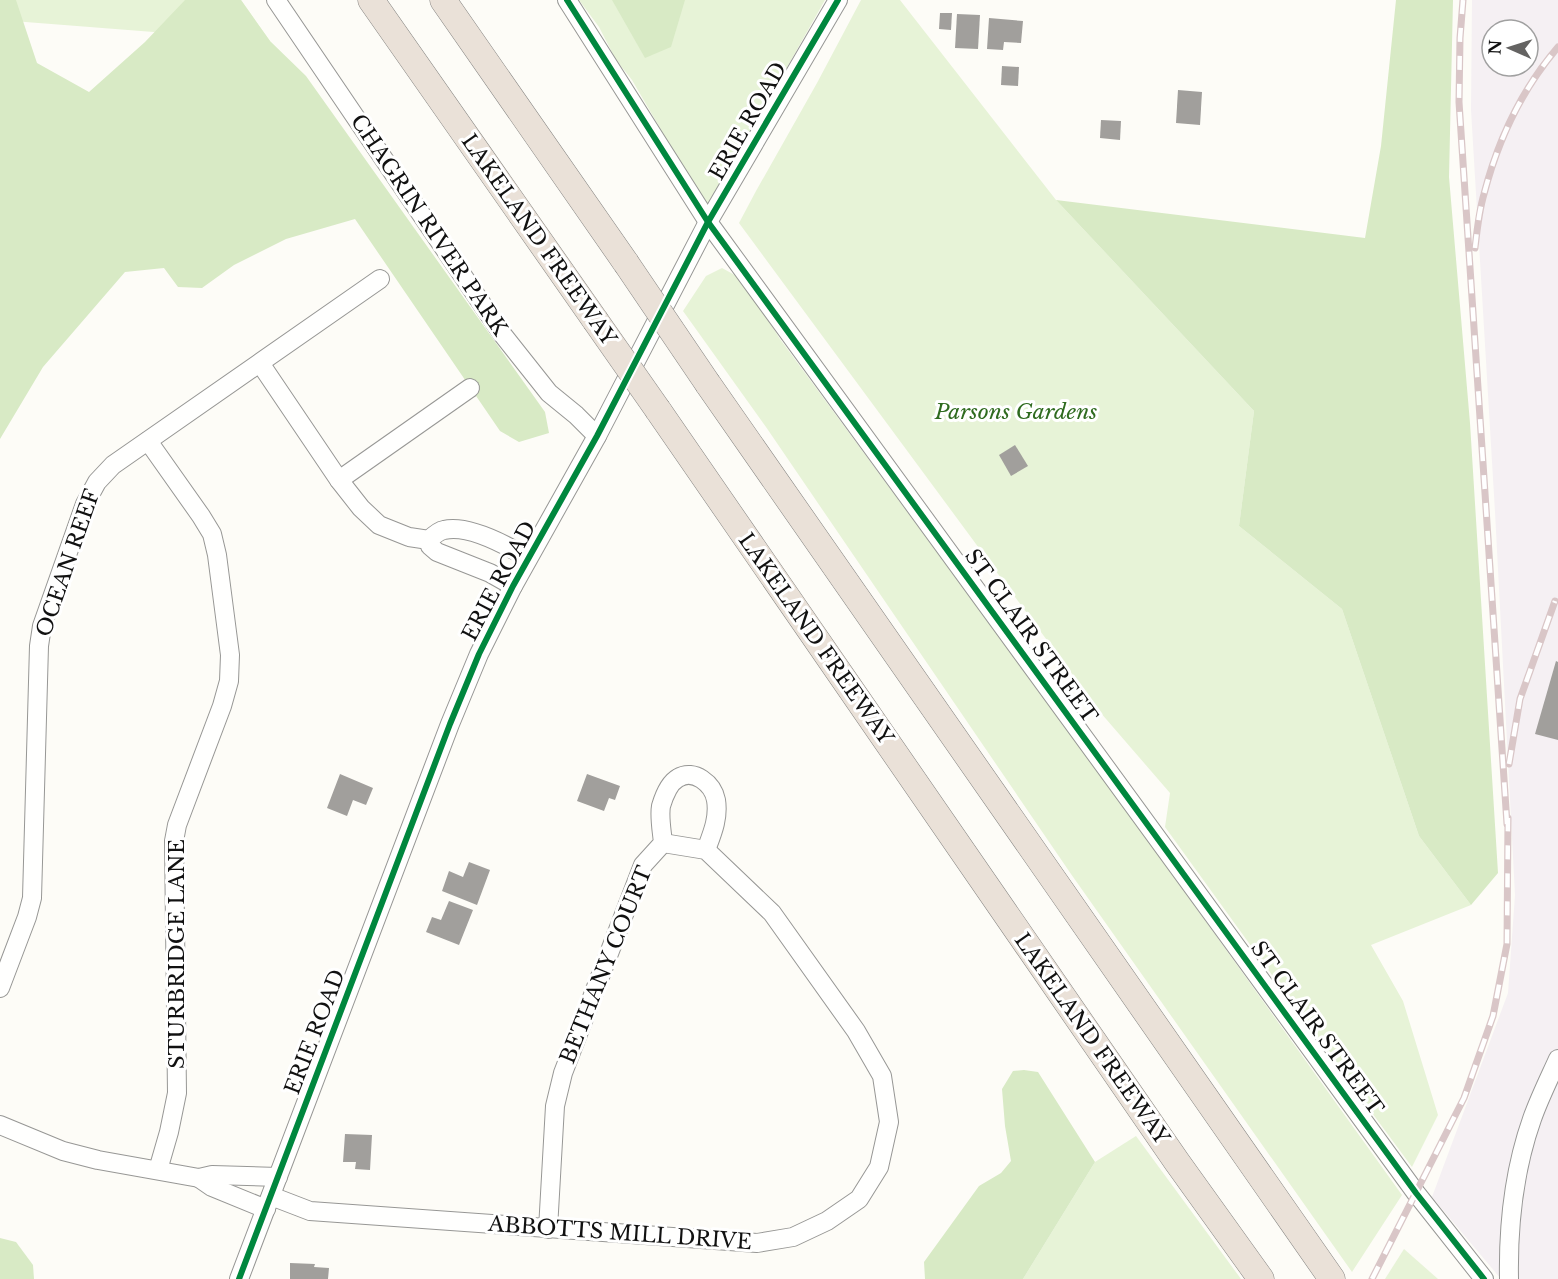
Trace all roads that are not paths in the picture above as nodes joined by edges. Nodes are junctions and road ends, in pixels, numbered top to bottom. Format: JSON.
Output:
{"nodes":[{"id":1,"x":276,"y":0,"type":"edge"},
{"id":2,"x":371,"y":0,"type":"edge"},
{"id":3,"x":443,"y":0,"type":"edge"},
{"id":4,"x":567,"y":0,"type":"edge"},
{"id":5,"x":838,"y":0,"type":"edge"},
{"id":6,"x":708,"y":222,"type":"junction"},
{"id":7,"x":380,"y":279,"type":"dead end"},
{"id":8,"x":260,"y":363,"type":"junction"},
{"id":9,"x":470,"y":388,"type":"dead end"},
{"id":10,"x":597,"y":436,"type":"junction"},
{"id":11,"x":148,"y":441,"type":"junction"},
{"id":12,"x":339,"y":480,"type":"junction"},
{"id":13,"x":429,"y":540,"type":"junction"},
{"id":14,"x":528,"y":558,"type":"junction"},
{"id":15,"x":513,"y":586,"type":"junction"},
{"id":16,"x":663,"y":843,"type":"junction"},
{"id":17,"x":706,"y":850,"type":"junction"},
{"id":18,"x":0,"y":988,"type":"edge"},
{"id":19,"x":1558,"y":1059,"type":"edge"},
{"id":20,"x":0,"y":1125,"type":"edge"},
{"id":21,"x":158,"y":1170,"type":"junction"},
{"id":22,"x":199,"y":1178,"type":"junction"},
{"id":23,"x":278,"y":1178,"type":"junction"},
{"id":24,"x":268,"y":1202,"type":"junction"},
{"id":25,"x":548,"y":1229,"type":"junction"},
{"id":26,"x":239,"y":1279,"type":"edge"},
{"id":27,"x":1261,"y":1279,"type":"edge"},
{"id":28,"x":1332,"y":1279,"type":"edge"},
{"id":29,"x":1484,"y":1279,"type":"edge"},
{"id":30,"x":1509,"y":1279,"type":"edge"}],
"edges":[{"from":1,"to":10,"type":"street","name":"CHAGRIN RIVER PARK"},
{"from":2,"to":27,"type":"highway","name":"LAKELAND FREEWAY","bridge":true},
{"from":3,"to":28,"type":"highway","bridge":true},
{"from":4,"to":6,"type":"street","name":"ST CLAIR STREET"},
{"from":5,"to":6,"type":"street","name":"ERIE ROAD"},
{"from":6,"to":10,"type":"street","name":"ERIE ROAD"},
{"from":6,"to":29,"type":"street","name":"ST CLAIR STREET"},
{"from":7,"to":8,"type":"street","name":"OCEAN REEF"},
{"from":8,"to":11,"type":"street","name":"OCEAN REEF"},
{"from":8,"to":12,"type":"street"},
{"from":9,"to":12,"type":"street"},
{"from":10,"to":14,"type":"street","name":"ERIE ROAD"},
{"from":11,"to":18,"type":"street","name":"OCEAN REEF"},
{"from":11,"to":21,"type":"street","name":"STURBRIDGE LANE"},
{"from":12,"to":13,"type":"street"},
{"from":13,"to":14,"type":"street"},
{"from":13,"to":15,"type":"street"},
{"from":14,"to":15,"type":"street","name":"ERIE ROAD"},
{"from":15,"to":23,"type":"street","name":"ERIE ROAD"},
{"from":16,"to":17,"type":"street"},
{"from":16,"to":17,"type":"street","name":"BETHANY COURT"},
{"from":16,"to":25,"type":"street","name":"BETHANY COURT"},
{"from":17,"to":25,"type":"street","name":"ABBOTTS MILL DRIVE"},
{"from":19,"to":30,"type":"street"},
{"from":20,"to":21,"type":"street"},
{"from":21,"to":22,"type":"street"},
{"from":22,"to":23,"type":"street"},
{"from":22,"to":24,"type":"street","name":"ABBOTTS MILL DRIVE"},
{"from":23,"to":24,"type":"street","name":"ERIE ROAD"},
{"from":24,"to":25,"type":"street","name":"ABBOTTS MILL DRIVE"},
{"from":24,"to":26,"type":"street","name":"ERIE ROAD"}]}
